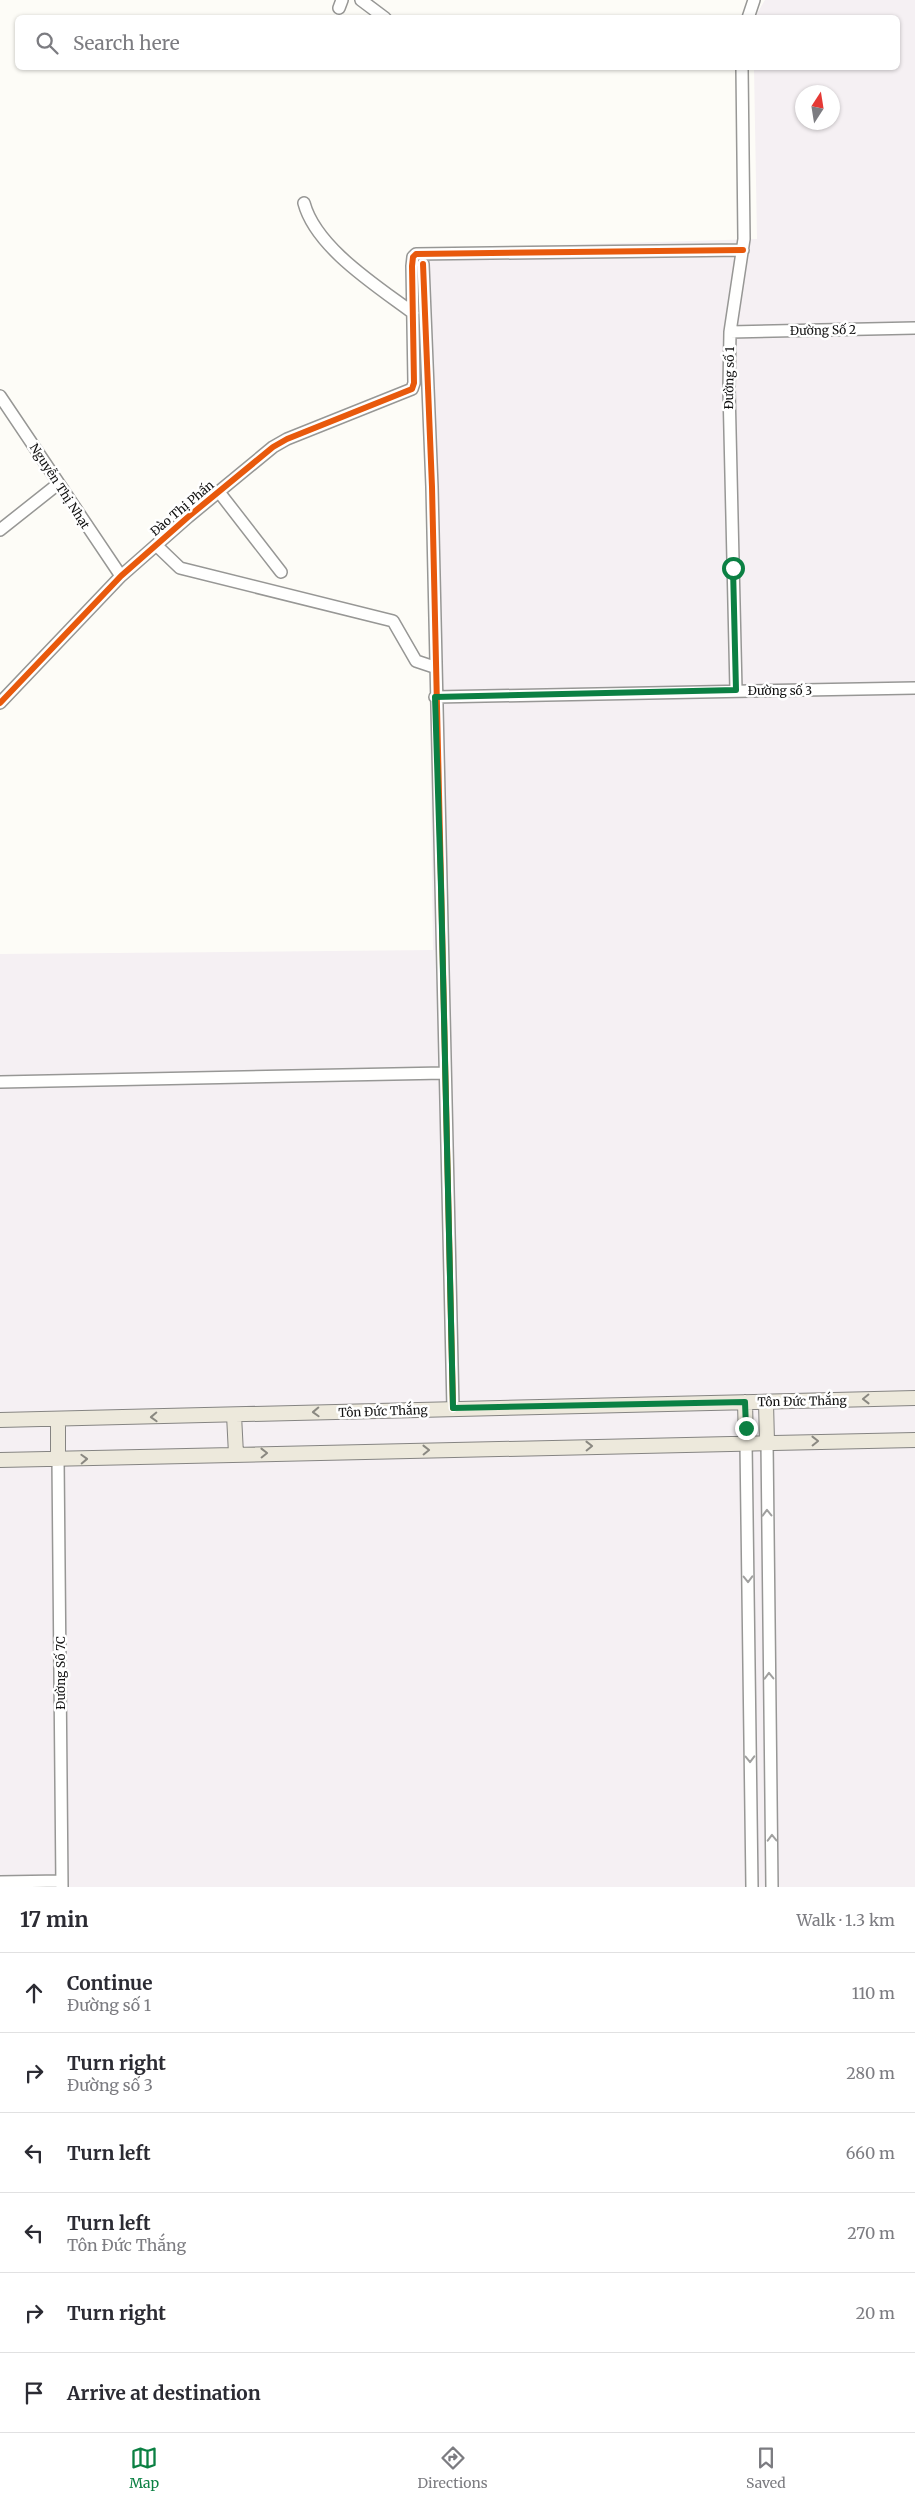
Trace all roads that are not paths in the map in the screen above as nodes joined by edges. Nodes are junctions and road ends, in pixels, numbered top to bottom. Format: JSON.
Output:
{"nodes":[{"id":1,"x":361,"y":0,"type":"edge"},
{"id":2,"x":754,"y":0,"type":"edge"},
{"id":3,"x":381,"y":15,"type":"edge"},
{"id":4,"x":749,"y":15,"type":"edge"},
{"id":5,"x":742,"y":70,"type":"edge"},
{"id":6,"x":304,"y":203,"type":"dead end"},
{"id":7,"x":743,"y":250,"type":"junction"},
{"id":8,"x":424,"y":264,"type":"dead end"},
{"id":9,"x":413,"y":313,"type":"junction"},
{"id":10,"x":915,"y":328,"type":"edge"},
{"id":11,"x":730,"y":332,"type":"junction"},
{"id":12,"x":0,"y":396,"type":"edge"},
{"id":13,"x":10,"y":411,"type":"junction"},
{"id":14,"x":0,"y":417,"type":"edge"},
{"id":15,"x":58,"y":484,"type":"junction"},
{"id":16,"x":219,"y":492,"type":"junction"},
{"id":17,"x":0,"y":530,"type":"edge"},
{"id":18,"x":156,"y":545,"type":"junction"},
{"id":19,"x":282,"y":572,"type":"dead end"},
{"id":20,"x":121,"y":576,"type":"junction"},
{"id":21,"x":434,"y":667,"type":"junction"},
{"id":22,"x":915,"y":688,"type":"edge"},
{"id":23,"x":736,"y":690,"type":"junction"},
{"id":24,"x":435,"y":697,"type":"junction"},
{"id":25,"x":0,"y":703,"type":"edge"},
{"id":26,"x":444,"y":1073,"type":"junction"},
{"id":27,"x":0,"y":1082,"type":"edge"},
{"id":28,"x":915,"y":1398,"type":"edge"},
{"id":29,"x":745,"y":1402,"type":"junction"},
{"id":30,"x":766,"y":1402,"type":"junction"},
{"id":31,"x":453,"y":1408,"type":"junction"},
{"id":32,"x":234,"y":1415,"type":"junction"},
{"id":33,"x":0,"y":1420,"type":"edge"},
{"id":34,"x":58,"y":1420,"type":"junction"},
{"id":35,"x":915,"y":1440,"type":"edge"},
{"id":36,"x":766,"y":1442,"type":"junction"},
{"id":37,"x":746,"y":1443,"type":"junction"},
{"id":38,"x":236,"y":1454,"type":"junction"},
{"id":39,"x":58,"y":1459,"type":"junction"},
{"id":40,"x":0,"y":1460,"type":"edge"},
{"id":41,"x":750,"y":1741,"type":"junction"},
{"id":42,"x":770,"y":1742,"type":"junction"},
{"id":43,"x":0,"y":1882,"type":"edge"},
{"id":44,"x":62,"y":1884,"type":"edge"},
{"id":45,"x":752,"y":1887,"type":"edge"},
{"id":46,"x":772,"y":1887,"type":"edge"}],
"edges":[{"from":1,"to":3,"type":"street"},
{"from":2,"to":4,"type":"street"},
{"from":5,"to":7,"type":"street","name":"Đường số 1"},
{"from":6,"to":9,"type":"street"},
{"from":7,"to":9,"type":"street"},
{"from":7,"to":11,"type":"street","name":"Đường số 1"},
{"from":8,"to":21,"type":"street"},
{"from":9,"to":16,"type":"street","name":"Đào Thị Phấn"},
{"from":10,"to":11,"type":"street","name":"Đường Số 2"},
{"from":11,"to":23,"type":"street","name":"Đường số 1"},
{"from":12,"to":13,"type":"street","name":"Nguyễn Thị Nhạt"},
{"from":13,"to":14,"type":"street"},
{"from":13,"to":15,"type":"street","name":"Nguyễn Thị Nhạt"},
{"from":15,"to":17,"type":"street"},
{"from":15,"to":20,"type":"street","name":"Nguyễn Thị Nhạt"},
{"from":16,"to":18,"type":"street","name":"Đào Thị Phấn"},
{"from":16,"to":19,"type":"street"},
{"from":18,"to":20,"type":"street","name":"Đào Thị Phấn"},
{"from":18,"to":21,"type":"street"},
{"from":20,"to":25,"type":"street","name":"Đào Thị Phấn"},
{"from":21,"to":24,"type":"street"},
{"from":22,"to":23,"type":"street","name":"Đường số 3"},
{"from":23,"to":24,"type":"street","name":"Đường số 3"},
{"from":24,"to":26,"type":"street"},
{"from":26,"to":27,"type":"street"},
{"from":26,"to":31,"type":"street"},
{"from":28,"to":30,"type":"main road","name":"Tôn Đức Thắng","one_way":true},
{"from":29,"to":30,"type":"main road","name":"Tôn Đức Thắng"},
{"from":29,"to":31,"type":"main road","name":"Tôn Đức Thắng"},
{"from":29,"to":37,"type":"main road"},
{"from":30,"to":36,"type":"main road"},
{"from":31,"to":32,"type":"main road","name":"Tôn Đức Thắng","one_way":true},
{"from":32,"to":34,"type":"main road","name":"Tôn Đức Thắng","one_way":true},
{"from":32,"to":38,"type":"main road"},
{"from":33,"to":34,"type":"main road","name":"Tôn Đức Thắng"},
{"from":34,"to":39,"type":"main road"},
{"from":36,"to":35,"type":"main road","one_way":true},
{"from":36,"to":37,"type":"main road"},
{"from":42,"to":36,"type":"street","one_way":true},
{"from":38,"to":37,"type":"main road","one_way":true},
{"from":37,"to":41,"type":"street","one_way":true},
{"from":39,"to":38,"type":"main road","one_way":true},
{"from":39,"to":40,"type":"main road"},
{"from":39,"to":44,"type":"street","name":"Đường Số 7C"},
{"from":41,"to":42,"type":"street"},
{"from":41,"to":45,"type":"street","one_way":true},
{"from":46,"to":42,"type":"street","one_way":true},
{"from":43,"to":44,"type":"street"}]}
